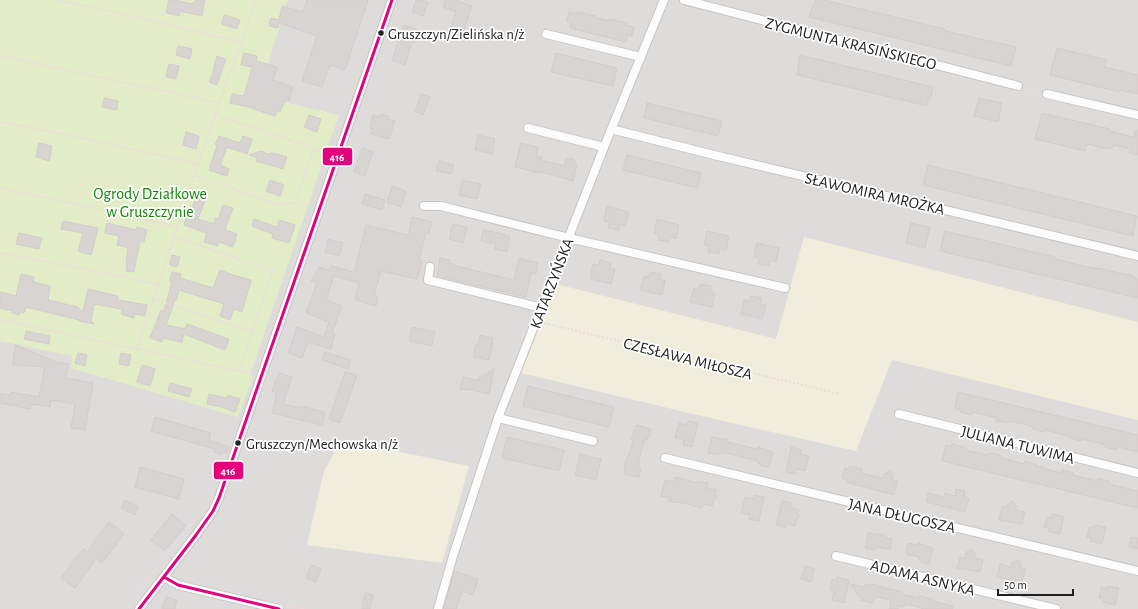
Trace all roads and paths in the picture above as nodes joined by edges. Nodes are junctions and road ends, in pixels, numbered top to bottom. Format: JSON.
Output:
{"nodes":[{"id":1,"x":58,"y":0,"type":"edge"},
{"id":2,"x":256,"y":0,"type":"edge"},
{"id":3,"x":392,"y":0,"type":"edge"},
{"id":4,"x":664,"y":0,"type":"edge"},
{"id":5,"x":684,"y":0,"type":"edge"},
{"id":6,"x":546,"y":34,"type":"dead end"},
{"id":7,"x":240,"y":42,"type":"junction"},
{"id":8,"x":0,"y":56,"type":"edge"},
{"id":9,"x":641,"y":57,"type":"junction"},
{"id":10,"x":1018,"y":86,"type":"joint"},
{"id":11,"x":1048,"y":94,"type":"joint"},
{"id":12,"x":220,"y":103,"type":"junction"},
{"id":13,"x":216,"y":115,"type":"junction"},
{"id":14,"x":1138,"y":115,"type":"edge"},
{"id":15,"x":0,"y":122,"type":"edge"},
{"id":16,"x":528,"y":128,"type":"dead end"},
{"id":17,"x":612,"y":129,"type":"junction"},
{"id":18,"x":604,"y":147,"type":"junction"},
{"id":19,"x":314,"y":148,"type":"junction"},
{"id":20,"x":338,"y":157,"type":"junction"},
{"id":21,"x":198,"y":164,"type":"junction"},
{"id":22,"x":194,"y":175,"type":"junction"},
{"id":23,"x":0,"y":188,"type":"edge"},
{"id":24,"x":424,"y":206,"type":"dead end"},
{"id":25,"x":177,"y":228,"type":"junction"},
{"id":26,"x":174,"y":237,"type":"junction"},
{"id":27,"x":569,"y":238,"type":"junction"},
{"id":28,"x":0,"y":253,"type":"edge"},
{"id":29,"x":1138,"y":256,"type":"edge"},
{"id":30,"x":430,"y":267,"type":"dead end"},
{"id":31,"x":159,"y":285,"type":"junction"},
{"id":32,"x":785,"y":288,"type":"dead end"},
{"id":33,"x":154,"y":299,"type":"junction"},
{"id":34,"x":542,"y":308,"type":"junction"},
{"id":35,"x":0,"y":320,"type":"edge"},
{"id":36,"x":536,"y":321,"type":"junction"},
{"id":37,"x":253,"y":332,"type":"junction"},
{"id":38,"x":137,"y":349,"type":"junction"},
{"id":39,"x":240,"y":371,"type":"junction"},
{"id":40,"x":262,"y":376,"type":"junction"},
{"id":41,"x":840,"y":394,"type":"dead end"},
{"id":42,"x":899,"y":414,"type":"dead end"},
{"id":43,"x":498,"y":418,"type":"junction"},
{"id":44,"x":593,"y":441,"type":"dead end"},
{"id":45,"x":665,"y":458,"type":"dead end"},
{"id":46,"x":1138,"y":473,"type":"edge"},
{"id":47,"x":194,"y":525,"type":"dead end"},
{"id":48,"x":836,"y":556,"type":"dead end"},
{"id":49,"x":1138,"y":571,"type":"edge"},
{"id":50,"x":164,"y":577,"type":"junction"},
{"id":51,"x":141,"y":596,"type":"dead end"},
{"id":52,"x":281,"y":606,"type":"edge"},
{"id":53,"x":139,"y":609,"type":"edge"},
{"id":54,"x":305,"y":609,"type":"edge"},
{"id":55,"x":438,"y":609,"type":"edge"},
{"id":56,"x":1056,"y":609,"type":"edge"}],
"edges":[{"from":1,"to":7,"type":"path"},
{"from":2,"to":7,"type":"path"},
{"from":3,"to":20,"type":"street"},
{"from":4,"to":9,"type":"street","name":"KATARZYŃSKA"},
{"from":5,"to":10,"type":"street","name":"ZYGMUNTA KRASIŃSKIEGO"},
{"from":6,"to":9,"type":"street"},
{"from":7,"to":12,"type":"path"},
{"from":8,"to":12,"type":"path"},
{"from":9,"to":17,"type":"street","name":"KATARZYŃSKA"},
{"from":10,"to":11,"type":"path"},
{"from":11,"to":14,"type":"street"},
{"from":12,"to":13,"type":"path"},
{"from":13,"to":19,"type":"path"},
{"from":13,"to":21,"type":"path"},
{"from":15,"to":21,"type":"path"},
{"from":16,"to":18,"type":"street"},
{"from":17,"to":18,"type":"street","name":"KATARZYŃSKA"},
{"from":17,"to":29,"type":"street","name":"SŁAWOMIRA MROŻKA"},
{"from":18,"to":27,"type":"street","name":"KATARZYŃSKA"},
{"from":19,"to":20,"type":"path"},
{"from":19,"to":22,"type":"path"},
{"from":20,"to":40,"type":"street"},
{"from":21,"to":22,"type":"path"},
{"from":22,"to":25,"type":"path"},
{"from":23,"to":25,"type":"path"},
{"from":24,"to":27,"type":"street"},
{"from":25,"to":26,"type":"path"},
{"from":26,"to":31,"type":"path"},
{"from":26,"to":37,"type":"path"},
{"from":27,"to":32,"type":"street"},
{"from":27,"to":34,"type":"street","name":"KATARZYŃSKA"},
{"from":28,"to":31,"type":"path"},
{"from":30,"to":34,"type":"street"},
{"from":31,"to":33,"type":"path"},
{"from":33,"to":37,"type":"path"},
{"from":33,"to":38,"type":"path"},
{"from":34,"to":36,"type":"street","name":"KATARZYŃSKA"},
{"from":35,"to":38,"type":"path"},
{"from":36,"to":41,"type":"path","name":"CZESŁAWA MIŁOSZA"},
{"from":36,"to":43,"type":"street","name":"KATARZYŃSKA"},
{"from":37,"to":39,"type":"path"},
{"from":38,"to":39,"type":"path"},
{"from":39,"to":40,"type":"path"},
{"from":40,"to":50,"type":"street"},
{"from":42,"to":46,"type":"street","name":"JULIANA TUWIMA"},
{"from":43,"to":44,"type":"street"},
{"from":43,"to":55,"type":"street","name":"KATARZYŃSKA"},
{"from":45,"to":49,"type":"street","name":"JANA DŁUGOSZA"},
{"from":47,"to":51,"type":"path"},
{"from":48,"to":56,"type":"street","name":"ADAMA ASNYKA"},
{"from":50,"to":52,"type":"street"},
{"from":50,"to":53,"type":"street"},
{"from":52,"to":54,"type":"path"}]}
